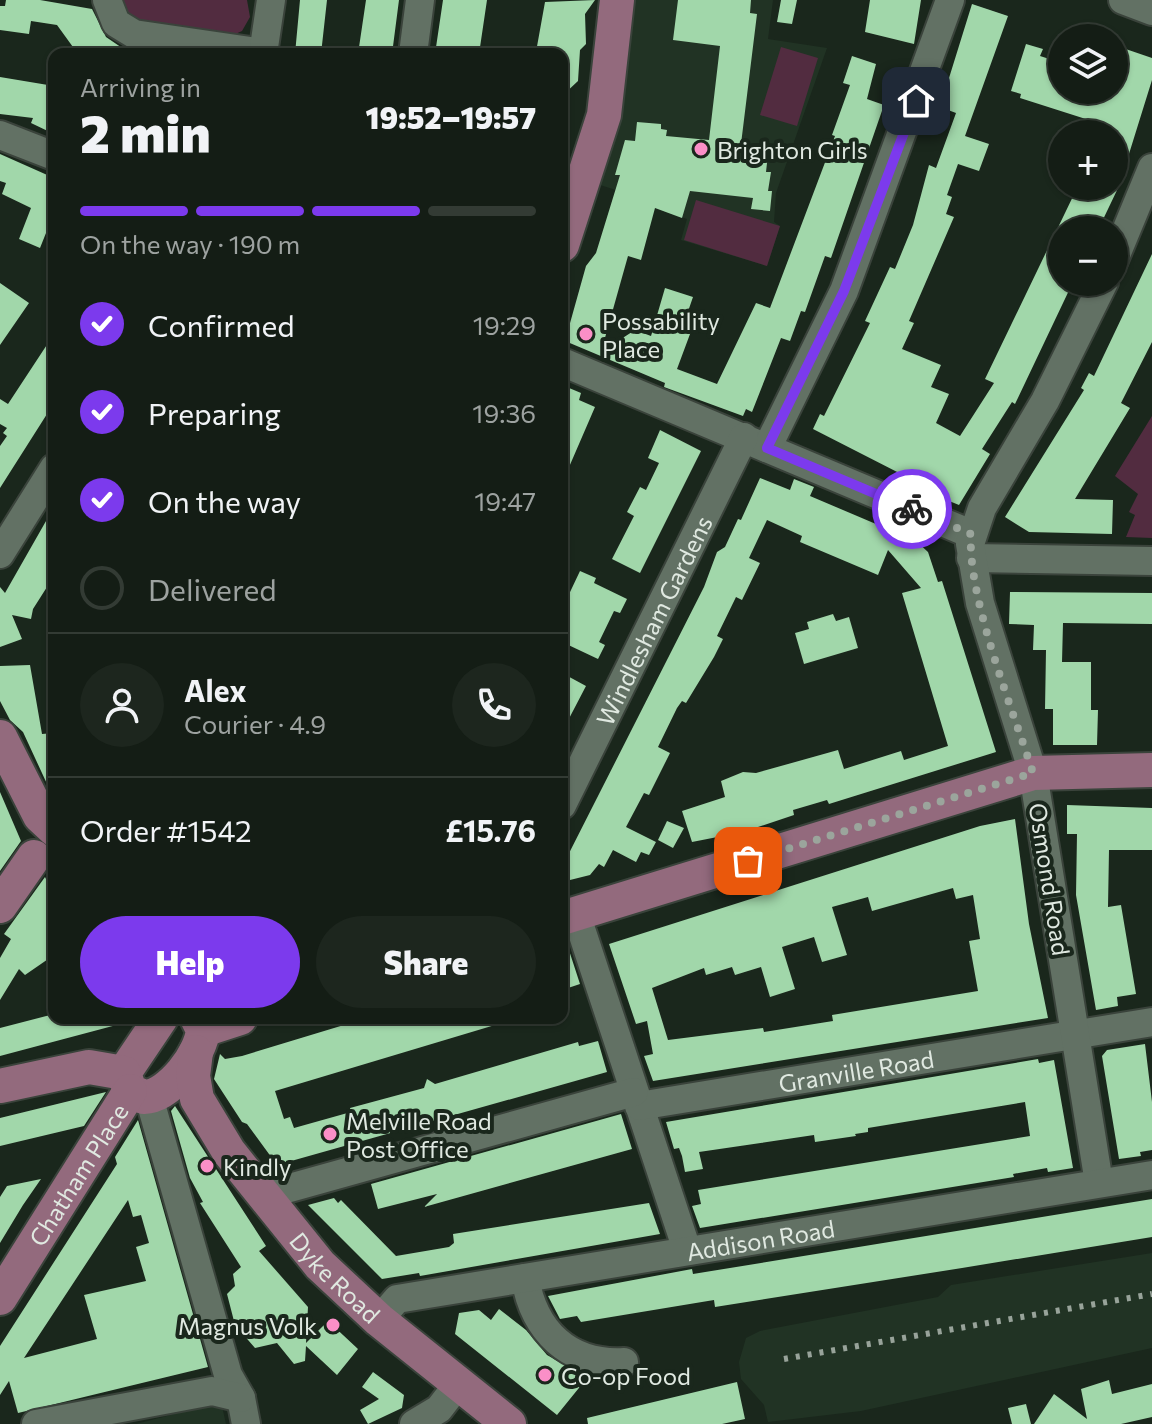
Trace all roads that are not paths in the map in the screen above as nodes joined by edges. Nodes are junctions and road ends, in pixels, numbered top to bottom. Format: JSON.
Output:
{"nodes":[{"id":1,"x":107,"y":0,"type":"edge"},
{"id":2,"x":271,"y":0,"type":"edge"},
{"id":3,"x":420,"y":0,"type":"edge"},
{"id":4,"x":617,"y":0,"type":"edge"},
{"id":5,"x":950,"y":0,"type":"edge"},
{"id":6,"x":1123,"y":0,"type":"edge"},
{"id":7,"x":1152,"y":11,"type":"edge"},
{"id":8,"x":224,"y":48,"type":"edge"},
{"id":9,"x":264,"y":48,"type":"edge"},
{"id":10,"x":414,"y":48,"type":"edge"},
{"id":11,"x":0,"y":135,"type":"edge"},
{"id":12,"x":48,"y":154,"type":"edge"},
{"id":13,"x":1152,"y":168,"type":"edge"},
{"id":14,"x":568,"y":226,"type":"edge"},
{"id":15,"x":1128,"y":226,"type":"edge"},
{"id":16,"x":1097,"y":296,"type":"edge"},
{"id":17,"x":568,"y":364,"type":"edge"},
{"id":18,"x":756,"y":442,"type":"junction"},
{"id":19,"x":48,"y":478,"type":"edge"},
{"id":20,"x":971,"y":546,"type":"junction"},
{"id":21,"x":0,"y":554,"type":"edge"},
{"id":22,"x":1152,"y":561,"type":"edge"},
{"id":23,"x":0,"y":737,"type":"edge"},
{"id":24,"x":1152,"y":770,"type":"edge"},
{"id":25,"x":1033,"y":773,"type":"junction"},
{"id":26,"x":568,"y":794,"type":"edge"},
{"id":27,"x":47,"y":822,"type":"edge"},
{"id":28,"x":44,"y":857,"type":"edge"},
{"id":29,"x":0,"y":906,"type":"edge"},
{"id":30,"x":569,"y":916,"type":"edge"},
{"id":31,"x":1152,"y":1022,"type":"edge"},
{"id":32,"x":158,"y":1024,"type":"edge"},
{"id":33,"x":224,"y":1024,"type":"edge"},
{"id":34,"x":199,"y":1033,"type":"edge"},
{"id":35,"x":1075,"y":1034,"type":"junction"},
{"id":36,"x":0,"y":1086,"type":"edge"},
{"id":37,"x":142,"y":1088,"type":"junction"},
{"id":38,"x":197,"y":1099,"type":"junction"},
{"id":39,"x":637,"y":1099,"type":"junction"},
{"id":40,"x":1152,"y":1175,"type":"edge"},
{"id":41,"x":1099,"y":1183,"type":"junction"},
{"id":42,"x":267,"y":1198,"type":"junction"},
{"id":43,"x":687,"y":1250,"type":"junction"},
{"id":44,"x":525,"y":1278,"type":"junction"},
{"id":45,"x":0,"y":1298,"type":"edge"},
{"id":46,"x":379,"y":1320,"type":"junction"},
{"id":47,"x":624,"y":1362,"type":"dead end"},
{"id":48,"x":459,"y":1383,"type":"junction"},
{"id":49,"x":244,"y":1411,"type":"edge"},
{"id":50,"x":36,"y":1424,"type":"edge"},
{"id":51,"x":414,"y":1424,"type":"edge"},
{"id":52,"x":509,"y":1424,"type":"edge"}],
"edges":[{"from":1,"to":8,"type":"street"},
{"from":2,"to":9,"type":"street"},
{"from":3,"to":10,"type":"street"},
{"from":4,"to":14,"type":"main road"},
{"from":5,"to":18,"type":"street","name":"Windlesham Gardens"},
{"from":6,"to":7,"type":"street"},
{"from":11,"to":12,"type":"street"},
{"from":13,"to":15,"type":"street"},
{"from":16,"to":20,"type":"street"},
{"from":17,"to":18,"type":"street"},
{"from":18,"to":20,"type":"street"},
{"from":18,"to":26,"type":"street","name":"Windlesham Gardens"},
{"from":19,"to":21,"type":"street"},
{"from":20,"to":22,"type":"street"},
{"from":20,"to":25,"type":"street","name":"Osmond Road"},
{"from":23,"to":27,"type":"main road"},
{"from":24,"to":25,"type":"main road"},
{"from":25,"to":30,"type":"main road"},
{"from":25,"to":35,"type":"street","name":"Osmond Road"},
{"from":27,"to":28,"type":"main road"},
{"from":28,"to":29,"type":"main road"},
{"from":30,"to":39,"type":"street"},
{"from":31,"to":35,"type":"street","name":"Granville Road"},
{"from":32,"to":37,"type":"main road"},
{"from":33,"to":34,"type":"main road"},
{"from":34,"to":37,"type":"main road"},
{"from":34,"to":38,"type":"main road","name":"Dyke Road"},
{"from":35,"to":39,"type":"street","name":"Granville Road"},
{"from":35,"to":41,"type":"street","name":"Osmond Road"},
{"from":36,"to":37,"type":"main road"},
{"from":37,"to":38,"type":"main road"},
{"from":37,"to":45,"type":"main road","name":"Chatham Place"},
{"from":37,"to":49,"type":"street"},
{"from":38,"to":42,"type":"main road","name":"Dyke Road"},
{"from":39,"to":42,"type":"street","name":"Granville Road"},
{"from":39,"to":43,"type":"street"},
{"from":40,"to":41,"type":"street","name":"Addison Road"},
{"from":41,"to":43,"type":"street","name":"Addison Road"},
{"from":42,"to":46,"type":"main road","name":"Dyke Road"},
{"from":43,"to":44,"type":"street","name":"Addison Road"},
{"from":44,"to":46,"type":"street","name":"Addison Road"},
{"from":44,"to":47,"type":"street"},
{"from":46,"to":48,"type":"main road","name":"Dyke Road"},
{"from":48,"to":51,"type":"street"},
{"from":48,"to":52,"type":"main road","name":"Dyke Road"},
{"from":49,"to":50,"type":"street"}]}
